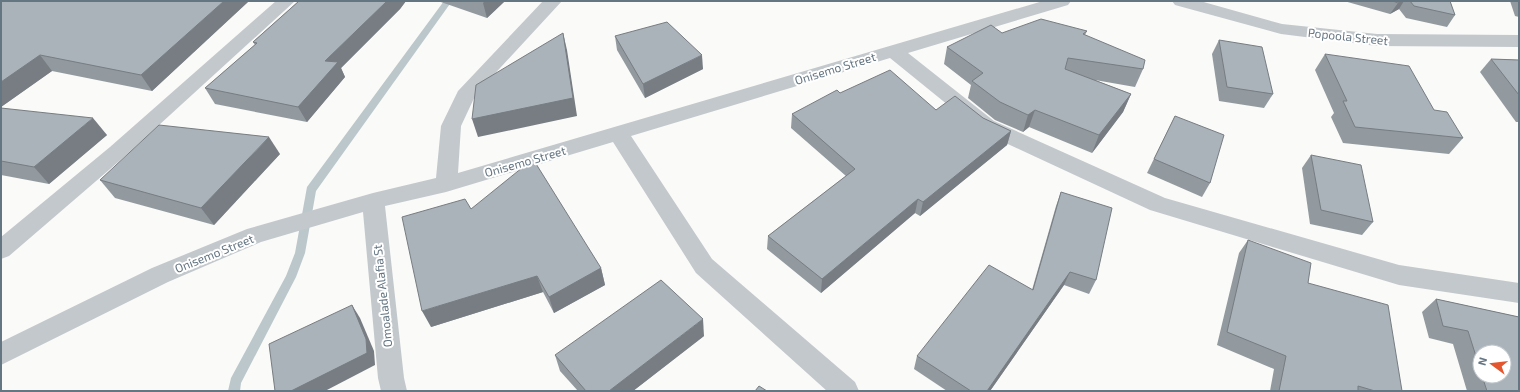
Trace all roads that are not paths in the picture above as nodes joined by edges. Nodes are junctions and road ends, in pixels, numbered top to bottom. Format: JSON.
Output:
{"nodes":[{"id":1,"x":286,"y":1,"type":"edge"},
{"id":2,"x":553,"y":1,"type":"edge"},
{"id":3,"x":1062,"y":1,"type":"edge"},
{"id":4,"x":1181,"y":1,"type":"edge"},
{"id":5,"x":1519,"y":41,"type":"edge"},
{"id":6,"x":892,"y":50,"type":"junction"},
{"id":7,"x":619,"y":134,"type":"junction"},
{"id":8,"x":446,"y":184,"type":"junction"},
{"id":9,"x":373,"y":201,"type":"junction"},
{"id":10,"x":1,"y":250,"type":"edge"},
{"id":11,"x":1519,"y":293,"type":"edge"},
{"id":12,"x":1,"y":354,"type":"edge"},
{"id":13,"x":394,"y":391,"type":"edge"},
{"id":14,"x":846,"y":391,"type":"edge"}],
"edges":[{"from":1,"to":10,"type":"street"},
{"from":2,"to":8,"type":"street"},
{"from":3,"to":6,"type":"street","name":"Onisemo Street"},
{"from":4,"to":5,"type":"street","name":"Popoola Street"},
{"from":6,"to":7,"type":"street","name":"Onisemo Street"},
{"from":6,"to":11,"type":"street"},
{"from":7,"to":8,"type":"street","name":"Onisemo Street"},
{"from":7,"to":14,"type":"street"},
{"from":8,"to":9,"type":"street","name":"Onisemo Street"},
{"from":9,"to":12,"type":"street","name":"Onisemo Street"},
{"from":9,"to":13,"type":"street","name":"Omoalade Alafia St"}]}
